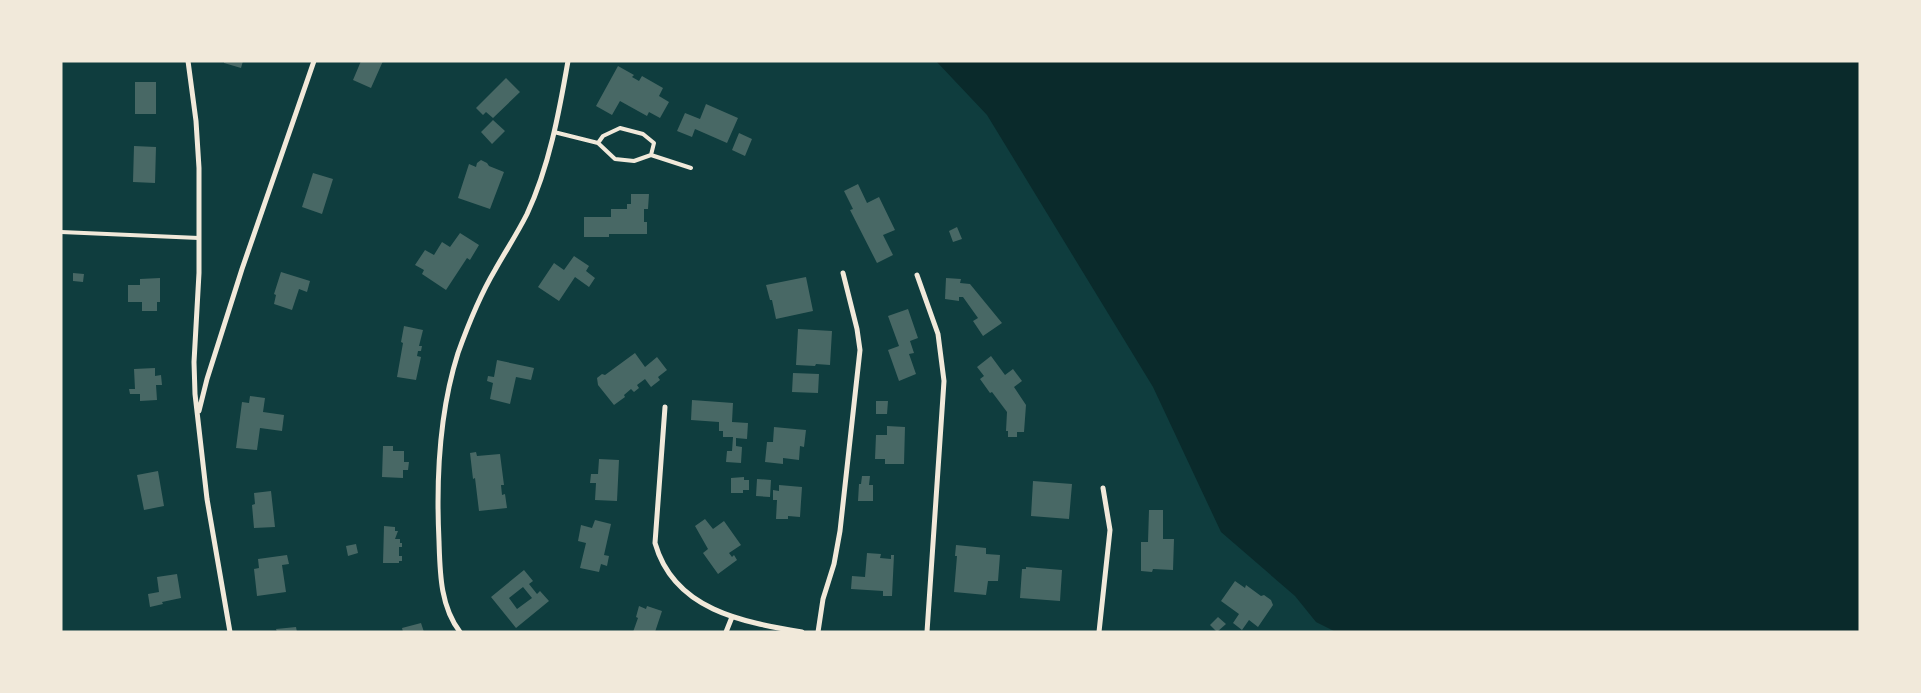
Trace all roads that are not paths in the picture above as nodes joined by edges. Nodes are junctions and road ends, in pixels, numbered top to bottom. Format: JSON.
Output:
{"nodes":[{"id":1,"x":188,"y":61,"type":"edge"},
{"id":2,"x":314,"y":61,"type":"edge"},
{"id":3,"x":568,"y":61,"type":"edge"},
{"id":4,"x":554,"y":132,"type":"junction"},
{"id":5,"x":598,"y":143,"type":"junction"},
{"id":6,"x":651,"y":155,"type":"junction"},
{"id":7,"x":691,"y":168,"type":"dead end"},
{"id":8,"x":61,"y":232,"type":"edge"},
{"id":9,"x":199,"y":238,"type":"junction"},
{"id":10,"x":843,"y":273,"type":"dead end"},
{"id":11,"x":917,"y":275,"type":"dead end"},
{"id":12,"x":665,"y":406,"type":"dead end"},
{"id":13,"x":197,"y":417,"type":"junction"},
{"id":14,"x":1103,"y":488,"type":"dead end"},
{"id":15,"x":732,"y":617,"type":"junction"},
{"id":16,"x":230,"y":632,"type":"edge"},
{"id":17,"x":460,"y":632,"type":"edge"},
{"id":18,"x":726,"y":632,"type":"edge"},
{"id":19,"x":802,"y":632,"type":"edge"},
{"id":20,"x":818,"y":632,"type":"edge"},
{"id":21,"x":927,"y":632,"type":"edge"},
{"id":22,"x":1099,"y":632,"type":"edge"}],
"edges":[{"from":1,"to":9,"type":"street"},
{"from":2,"to":13,"type":"street"},
{"from":3,"to":4,"type":"street"},
{"from":4,"to":5,"type":"lane"},
{"from":4,"to":17,"type":"street"},
{"from":5,"to":6,"type":"lane"},
{"from":5,"to":6,"type":"lane"},
{"from":6,"to":7,"type":"lane"},
{"from":8,"to":9,"type":"lane"},
{"from":9,"to":13,"type":"street"},
{"from":10,"to":20,"type":"street"},
{"from":11,"to":21,"type":"street"},
{"from":12,"to":15,"type":"street"},
{"from":13,"to":16,"type":"street"},
{"from":14,"to":22,"type":"street"},
{"from":15,"to":18,"type":"street"},
{"from":15,"to":19,"type":"street"}]}
